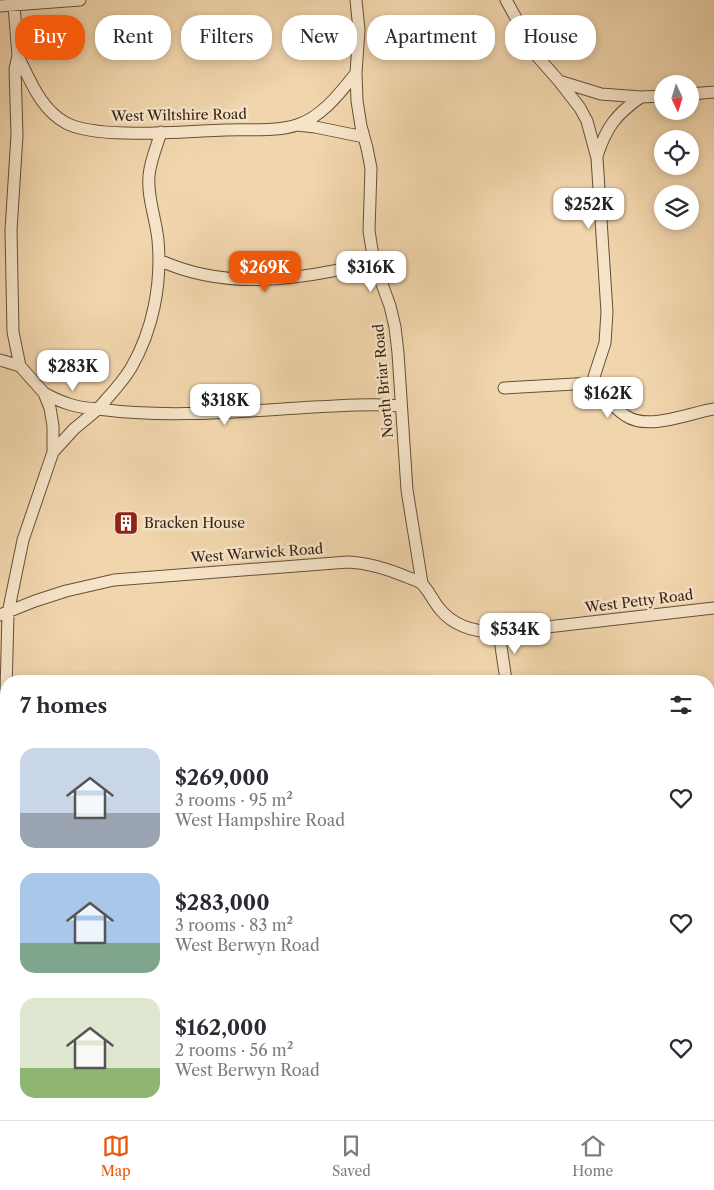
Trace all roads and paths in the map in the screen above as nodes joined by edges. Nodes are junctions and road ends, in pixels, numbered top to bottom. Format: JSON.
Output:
{"nodes":[{"id":1,"x":80,"y":0,"type":"edge"},
{"id":2,"x":356,"y":0,"type":"edge"},
{"id":3,"x":506,"y":0,"type":"edge"},
{"id":4,"x":14,"y":5,"type":"junction"},
{"id":5,"x":0,"y":6,"type":"edge"},
{"id":6,"x":15,"y":18,"type":"edge"},
{"id":7,"x":17,"y":60,"type":"edge"},
{"id":8,"x":20,"y":60,"type":"edge"},
{"id":9,"x":356,"y":73,"type":"junction"},
{"id":10,"x":559,"y":81,"type":"junction"},
{"id":11,"x":714,"y":92,"type":"edge"},
{"id":12,"x":699,"y":93,"type":"edge"},
{"id":13,"x":654,"y":96,"type":"edge"},
{"id":14,"x":641,"y":97,"type":"junction"},
{"id":15,"x":296,"y":125,"type":"junction"},
{"id":16,"x":161,"y":132,"type":"junction"},
{"id":17,"x":364,"y":137,"type":"junction"},
{"id":18,"x":597,"y":158,"type":"junction"},
{"id":19,"x":159,"y":260,"type":"junction"},
{"id":20,"x":374,"y":262,"type":"junction"},
{"id":21,"x":0,"y":360,"type":"edge"},
{"id":22,"x":20,"y":366,"type":"junction"},
{"id":23,"x":592,"y":383,"type":"junction"},
{"id":24,"x":504,"y":388,"type":"dead end"},
{"id":25,"x":44,"y":393,"type":"junction"},
{"id":26,"x":401,"y":406,"type":"junction"},
{"id":27,"x":714,"y":409,"type":"edge"},
{"id":28,"x":98,"y":410,"type":"junction"},
{"id":29,"x":53,"y":452,"type":"junction"},
{"id":30,"x":422,"y":583,"type":"junction"},
{"id":31,"x":714,"y":608,"type":"edge"},
{"id":32,"x":4,"y":614,"type":"edge"},
{"id":33,"x":499,"y":633,"type":"junction"},
{"id":34,"x":6,"y":675,"type":"edge"},
{"id":35,"x":505,"y":675,"type":"edge"}],
"edges":[{"from":1,"to":4,"type":"street"},
{"from":2,"to":9,"type":"street","name":"North Briar Road"},
{"from":3,"to":10,"type":"street"},
{"from":4,"to":5,"type":"street"},
{"from":4,"to":6,"type":"street"},
{"from":7,"to":22,"type":"street"},
{"from":8,"to":16,"type":"street","name":"West Wiltshire Road"},
{"from":9,"to":15,"type":"street","name":"West Wiltshire Road"},
{"from":9,"to":17,"type":"street","name":"North Briar Road"},
{"from":10,"to":14,"type":"street"},
{"from":10,"to":18,"type":"street"},
{"from":11,"to":12,"type":"street"},
{"from":13,"to":14,"type":"street"},
{"from":14,"to":18,"type":"street"},
{"from":15,"to":16,"type":"street","name":"West Wiltshire Road"},
{"from":15,"to":17,"type":"street"},
{"from":16,"to":19,"type":"street"},
{"from":17,"to":20,"type":"street","name":"North Briar Road"},
{"from":18,"to":23,"type":"street"},
{"from":19,"to":20,"type":"street"},
{"from":19,"to":28,"type":"street"},
{"from":20,"to":26,"type":"street","name":"North Briar Road"},
{"from":21,"to":22,"type":"street"},
{"from":22,"to":25,"type":"street"},
{"from":23,"to":24,"type":"street"},
{"from":23,"to":27,"type":"street"},
{"from":25,"to":28,"type":"street"},
{"from":25,"to":29,"type":"street"},
{"from":26,"to":28,"type":"street"},
{"from":26,"to":30,"type":"street","name":"North Briar Road"},
{"from":28,"to":29,"type":"street"},
{"from":29,"to":32,"type":"street"},
{"from":30,"to":32,"type":"street","name":"West Warwick Road"},
{"from":30,"to":33,"type":"street"},
{"from":31,"to":33,"type":"street","name":"West Petty Road"},
{"from":32,"to":34,"type":"street"},
{"from":33,"to":35,"type":"street"}]}
